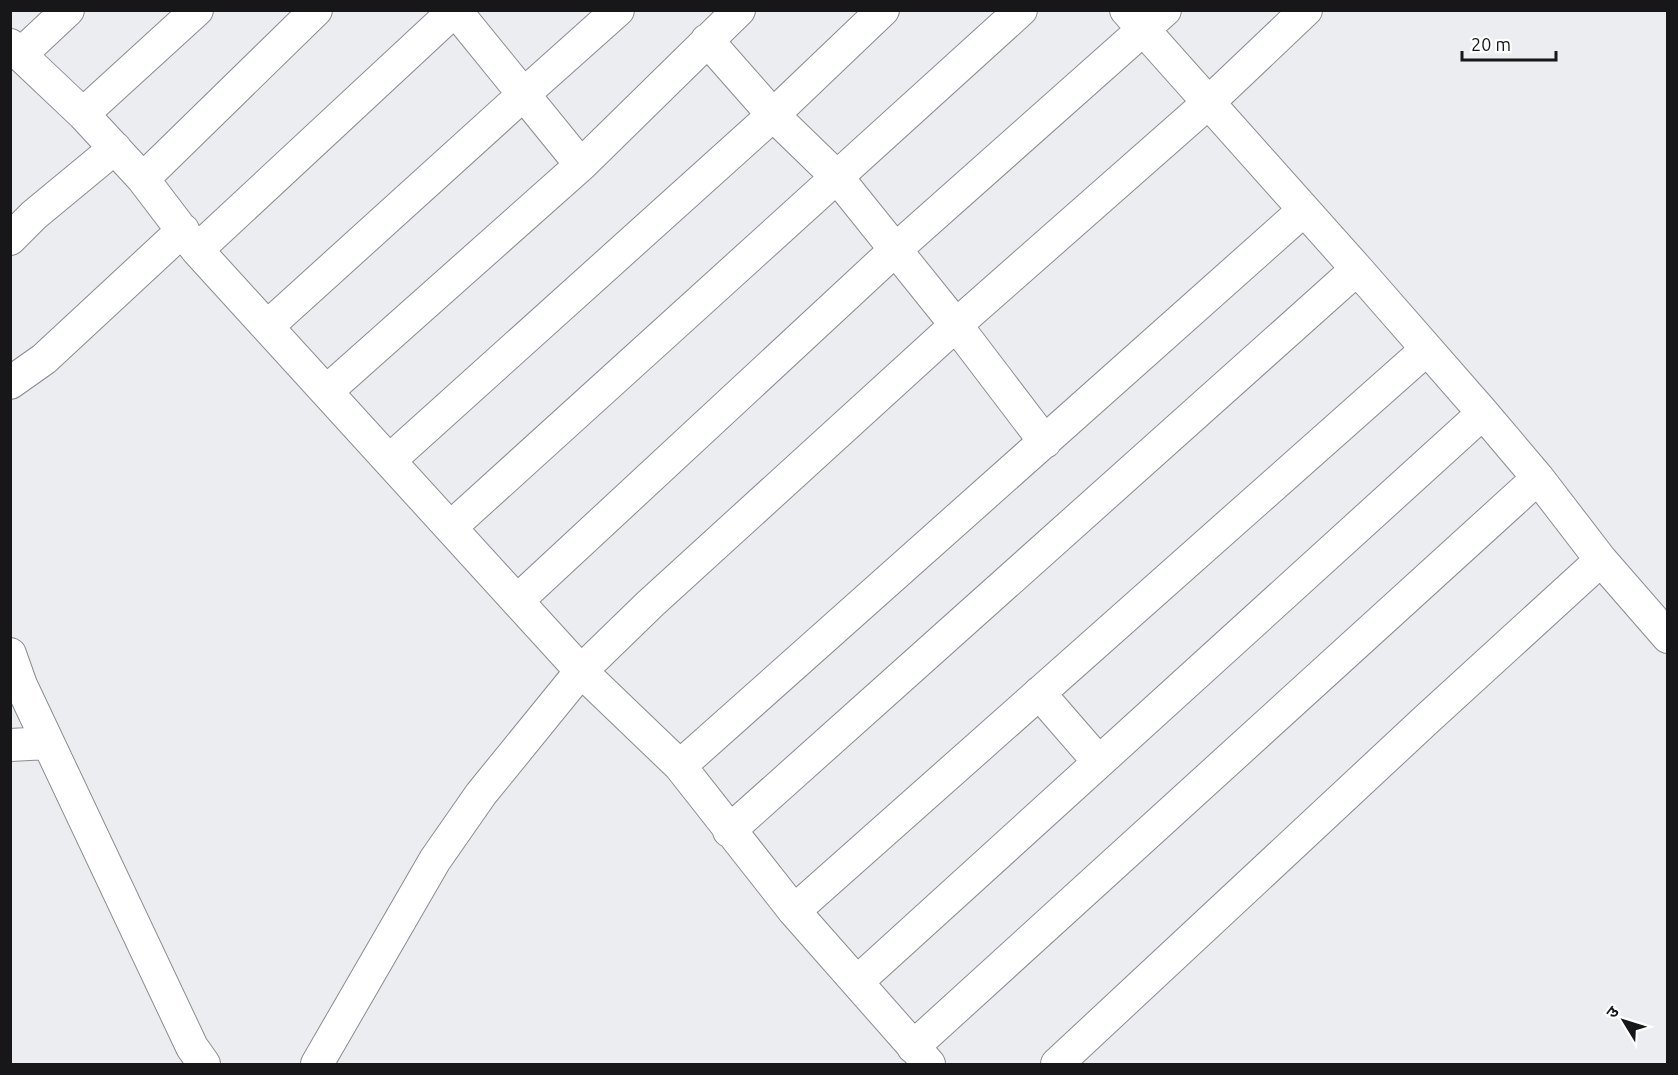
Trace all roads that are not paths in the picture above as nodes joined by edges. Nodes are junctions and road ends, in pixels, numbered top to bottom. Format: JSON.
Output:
{"nodes":[{"id":1,"x":68,"y":10,"type":"edge"},
{"id":2,"x":197,"y":10,"type":"edge"},
{"id":3,"x":316,"y":10,"type":"edge"},
{"id":4,"x":618,"y":10,"type":"edge"},
{"id":5,"x":740,"y":10,"type":"edge"},
{"id":6,"x":883,"y":10,"type":"edge"},
{"id":7,"x":1021,"y":10,"type":"edge"},
{"id":8,"x":1306,"y":10,"type":"edge"},
{"id":9,"x":455,"y":11,"type":"edge"},
{"id":10,"x":1145,"y":17,"type":"edge"},
{"id":11,"x":707,"y":40,"type":"junction"},
{"id":12,"x":15,"y":50,"type":"edge"},
{"id":13,"x":524,"y":94,"type":"junction"},
{"id":14,"x":1208,"y":103,"type":"junction"},
{"id":15,"x":83,"y":114,"type":"junction"},
{"id":16,"x":773,"y":115,"type":"junction"},
{"id":17,"x":115,"y":148,"type":"junction"},
{"id":18,"x":580,"y":165,"type":"junction"},
{"id":19,"x":837,"y":177,"type":"junction"},
{"id":20,"x":143,"y":179,"type":"junction"},
{"id":21,"x":1304,"y":210,"type":"junction"},
{"id":22,"x":10,"y":239,"type":"edge"},
{"id":23,"x":190,"y":240,"type":"junction"},
{"id":24,"x":895,"y":249,"type":"junction"},
{"id":25,"x":1357,"y":269,"type":"junction"},
{"id":26,"x":956,"y":325,"type":"junction"},
{"id":27,"x":268,"y":326,"type":"junction"},
{"id":28,"x":1427,"y":349,"type":"junction"},
{"id":29,"x":10,"y":383,"type":"edge"},
{"id":30,"x":327,"y":391,"type":"junction"},
{"id":31,"x":1483,"y":414,"type":"junction"},
{"id":32,"x":1045,"y":442,"type":"junction"},
{"id":33,"x":390,"y":460,"type":"junction"},
{"id":34,"x":1538,"y":478,"type":"junction"},
{"id":35,"x":451,"y":527,"type":"junction"},
{"id":36,"x":1601,"y":560,"type":"junction"},
{"id":37,"x":518,"y":600,"type":"junction"},
{"id":38,"x":1668,"y":637,"type":"edge"},
{"id":39,"x":10,"y":654,"type":"edge"},
{"id":40,"x":581,"y":671,"type":"junction"},
{"id":41,"x":1039,"y":693,"type":"junction"},
{"id":42,"x":48,"y":742,"type":"junction"},
{"id":43,"x":10,"y":745,"type":"edge"},
{"id":44,"x":1097,"y":763,"type":"junction"},
{"id":45,"x":680,"y":766,"type":"junction"},
{"id":46,"x":729,"y":831,"type":"junction"},
{"id":47,"x":794,"y":911,"type":"junction"},
{"id":48,"x":857,"y":982,"type":"junction"},
{"id":49,"x":921,"y":1056,"type":"edge"},
{"id":50,"x":204,"y":1065,"type":"edge"},
{"id":51,"x":317,"y":1065,"type":"edge"},
{"id":52,"x":1057,"y":1065,"type":"edge"}],
"edges":[{"from":1,"to":12,"type":"street"},
{"from":2,"to":15,"type":"street"},
{"from":3,"to":20,"type":"street"},
{"from":4,"to":13,"type":"street"},
{"from":5,"to":11,"type":"street"},
{"from":6,"to":16,"type":"street"},
{"from":7,"to":19,"type":"street"},
{"from":8,"to":14,"type":"street"},
{"from":9,"to":13,"type":"street"},
{"from":9,"to":23,"type":"street"},
{"from":10,"to":14,"type":"street"},
{"from":10,"to":24,"type":"street"},
{"from":11,"to":16,"type":"street"},
{"from":11,"to":18,"type":"street"},
{"from":12,"to":15,"type":"street"},
{"from":13,"to":18,"type":"street"},
{"from":13,"to":27,"type":"street"},
{"from":14,"to":21,"type":"street"},
{"from":14,"to":26,"type":"street"},
{"from":15,"to":17,"type":"street"},
{"from":16,"to":19,"type":"street"},
{"from":16,"to":33,"type":"street"},
{"from":17,"to":20,"type":"street"},
{"from":17,"to":22,"type":"street"},
{"from":18,"to":30,"type":"street"},
{"from":19,"to":24,"type":"street"},
{"from":19,"to":35,"type":"street"},
{"from":20,"to":23,"type":"street"},
{"from":21,"to":25,"type":"street"},
{"from":21,"to":32,"type":"street"},
{"from":23,"to":27,"type":"street"},
{"from":23,"to":29,"type":"street"},
{"from":24,"to":26,"type":"street"},
{"from":24,"to":37,"type":"street"},
{"from":25,"to":28,"type":"street"},
{"from":25,"to":46,"type":"street"},
{"from":26,"to":32,"type":"street"},
{"from":26,"to":40,"type":"street"},
{"from":27,"to":30,"type":"street"},
{"from":28,"to":31,"type":"street"},
{"from":28,"to":41,"type":"street"},
{"from":30,"to":33,"type":"street"},
{"from":31,"to":34,"type":"street"},
{"from":31,"to":44,"type":"street"},
{"from":32,"to":45,"type":"street"},
{"from":33,"to":35,"type":"street"},
{"from":34,"to":36,"type":"street"},
{"from":34,"to":49,"type":"street"},
{"from":35,"to":37,"type":"street"},
{"from":36,"to":38,"type":"street"},
{"from":36,"to":52,"type":"street"},
{"from":37,"to":40,"type":"street"},
{"from":39,"to":42,"type":"street"},
{"from":40,"to":45,"type":"street"},
{"from":40,"to":51,"type":"street"},
{"from":41,"to":44,"type":"street"},
{"from":41,"to":47,"type":"street"},
{"from":42,"to":43,"type":"street"},
{"from":42,"to":50,"type":"street"},
{"from":44,"to":48,"type":"street"},
{"from":45,"to":46,"type":"street"},
{"from":46,"to":47,"type":"street"},
{"from":47,"to":48,"type":"street"},
{"from":48,"to":49,"type":"street"}]}
